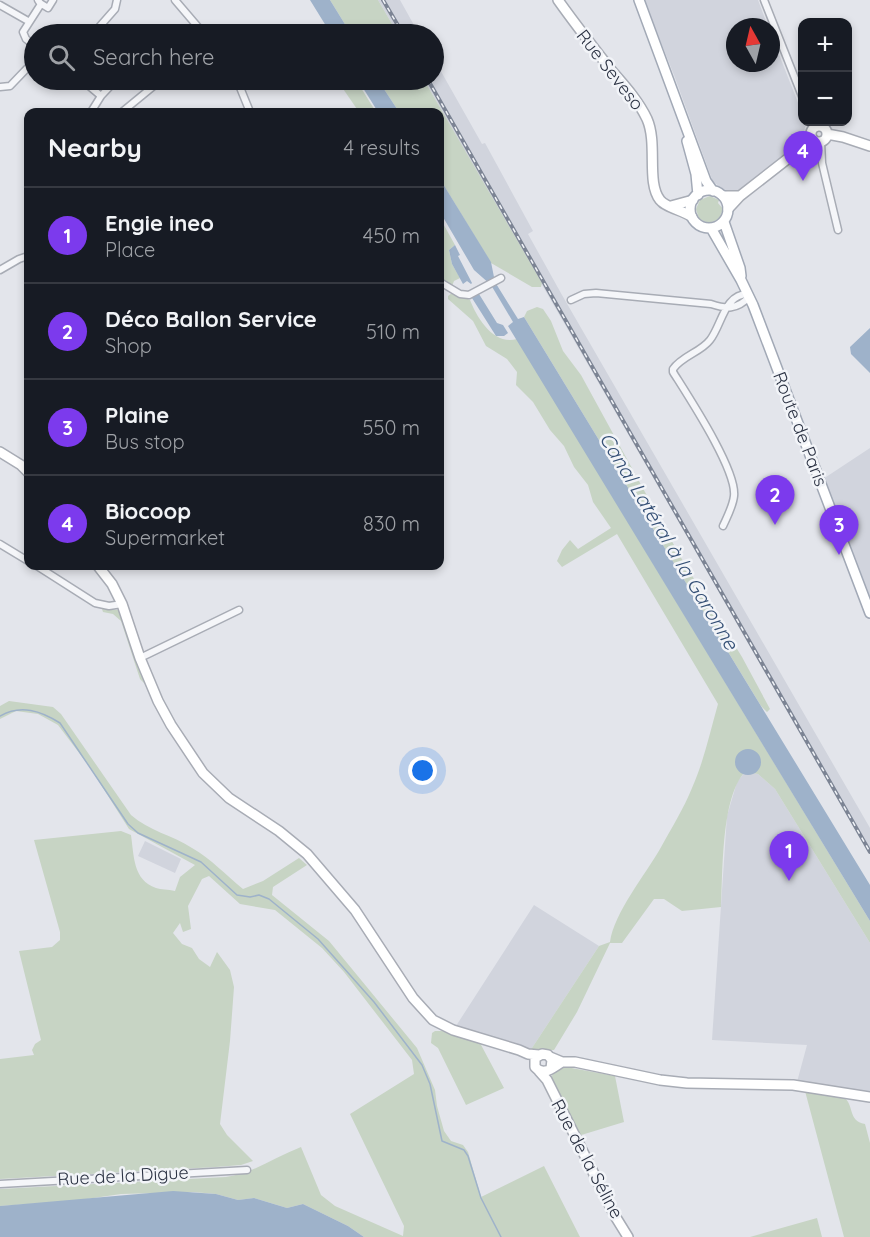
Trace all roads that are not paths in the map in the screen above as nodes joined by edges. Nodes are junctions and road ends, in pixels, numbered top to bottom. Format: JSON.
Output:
{"nodes":[{"id":1,"x":52,"y":0,"type":"edge"},
{"id":2,"x":117,"y":0,"type":"edge"},
{"id":3,"x":175,"y":0,"type":"edge"},
{"id":4,"x":558,"y":0,"type":"edge"},
{"id":5,"x":639,"y":0,"type":"edge"},
{"id":6,"x":764,"y":0,"type":"edge"},
{"id":7,"x":40,"y":2,"type":"edge"},
{"id":8,"x":0,"y":5,"type":"edge"},
{"id":9,"x":28,"y":21,"type":"junction"},
{"id":10,"x":27,"y":24,"type":"edge"},
{"id":11,"x":102,"y":24,"type":"edge"},
{"id":12,"x":195,"y":24,"type":"edge"},
{"id":13,"x":24,"y":72,"type":"edge"},
{"id":14,"x":798,"y":86,"type":"edge"},
{"id":15,"x":0,"y":87,"type":"edge"},
{"id":16,"x":94,"y":90,"type":"edge"},
{"id":17,"x":107,"y":90,"type":"edge"},
{"id":18,"x":149,"y":90,"type":"edge"},
{"id":19,"x":241,"y":90,"type":"edge"},
{"id":20,"x":101,"y":96,"type":"junction"},
{"id":21,"x":94,"y":108,"type":"edge"},
{"id":22,"x":127,"y":108,"type":"edge"},
{"id":23,"x":248,"y":108,"type":"edge"},
{"id":24,"x":683,"y":121,"type":"junction"},
{"id":25,"x":814,"y":126,"type":"edge"},
{"id":26,"x":820,"y":139,"type":"junction"},
{"id":27,"x":870,"y":146,"type":"edge"},
{"id":28,"x":713,"y":191,"type":"junction"},
{"id":29,"x":723,"y":196,"type":"junction"},
{"id":30,"x":741,"y":196,"type":"junction"},
{"id":31,"x":696,"y":197,"type":"junction"},
{"id":32,"x":671,"y":206,"type":"junction"},
{"id":33,"x":728,"y":209,"type":"junction"},
{"id":34,"x":692,"y":217,"type":"junction"},
{"id":35,"x":724,"y":222,"type":"junction"},
{"id":36,"x":711,"y":228,"type":"junction"},
{"id":37,"x":838,"y":230,"type":"dead end"},
{"id":38,"x":24,"y":257,"type":"edge"},
{"id":39,"x":0,"y":270,"type":"edge"},
{"id":40,"x":501,"y":278,"type":"dead end"},
{"id":41,"x":444,"y":284,"type":"edge"},
{"id":42,"x":746,"y":289,"type":"junction"},
{"id":43,"x":572,"y":300,"type":"dead end"},
{"id":44,"x":726,"y":309,"type":"junction"},
{"id":45,"x":0,"y":451,"type":"edge"},
{"id":46,"x":24,"y":468,"type":"edge"},
{"id":47,"x":723,"y":526,"type":"dead end"},
{"id":48,"x":0,"y":544,"type":"edge"},
{"id":49,"x":24,"y":559,"type":"edge"},
{"id":50,"x":43,"y":570,"type":"edge"},
{"id":51,"x":101,"y":570,"type":"edge"},
{"id":52,"x":867,"y":598,"type":"edge"},
{"id":53,"x":122,"y":604,"type":"junction"},
{"id":54,"x":239,"y":610,"type":"dead end"},
{"id":55,"x":870,"y":613,"type":"edge"},
{"id":56,"x":140,"y":658,"type":"junction"},
{"id":57,"x":528,"y":1054,"type":"junction"},
{"id":58,"x":539,"y":1055,"type":"junction"},
{"id":59,"x":550,"y":1057,"type":"junction"},
{"id":60,"x":562,"y":1062,"type":"junction"},
{"id":61,"x":536,"y":1068,"type":"junction"},
{"id":62,"x":550,"y":1069,"type":"junction"},
{"id":63,"x":547,"y":1080,"type":"junction"},
{"id":64,"x":870,"y":1097,"type":"edge"},
{"id":65,"x":247,"y":1170,"type":"dead end"},
{"id":66,"x":0,"y":1184,"type":"edge"},
{"id":67,"x":628,"y":1237,"type":"edge"}],
"edges":[{"from":1,"to":7,"type":"street"},
{"from":2,"to":11,"type":"street"},
{"from":3,"to":12,"type":"street"},
{"from":4,"to":32,"type":"main road","name":"Rue Seveso"},
{"from":5,"to":24,"type":"main road"},
{"from":6,"to":14,"type":"street"},
{"from":7,"to":9,"type":"street"},
{"from":8,"to":9,"type":"street"},
{"from":9,"to":10,"type":"street"},
{"from":13,"to":15,"type":"street"},
{"from":16,"to":20,"type":"street"},
{"from":17,"to":20,"type":"street"},
{"from":18,"to":22,"type":"street"},
{"from":19,"to":23,"type":"street"},
{"from":20,"to":21,"type":"street"},
{"from":24,"to":28,"type":"main road"},
{"from":24,"to":31,"type":"main road"},
{"from":25,"to":26,"type":"main road"},
{"from":26,"to":27,"type":"main road"},
{"from":26,"to":30,"type":"main road"},
{"from":26,"to":37,"type":"street"},
{"from":28,"to":29,"type":"main road"},
{"from":28,"to":31,"type":"main road"},
{"from":29,"to":30,"type":"main road"},
{"from":29,"to":33,"type":"main road"},
{"from":30,"to":33,"type":"main road"},
{"from":31,"to":32,"type":"main road"},
{"from":31,"to":34,"type":"main road"},
{"from":32,"to":34,"type":"main road","name":"Rue Seveso"},
{"from":33,"to":35,"type":"main road"},
{"from":34,"to":36,"type":"main road"},
{"from":35,"to":36,"type":"main road"},
{"from":35,"to":42,"type":"main road","name":"Route de Paris"},
{"from":36,"to":42,"type":"main road","name":"Route de Paris"},
{"from":38,"to":39,"type":"street"},
{"from":40,"to":41,"type":"street"},
{"from":42,"to":44,"type":"street"},
{"from":42,"to":44,"type":"street"},
{"from":42,"to":52,"type":"main road","name":"Route de Paris"},
{"from":43,"to":44,"type":"street"},
{"from":44,"to":47,"type":"street"},
{"from":45,"to":46,"type":"main road"},
{"from":48,"to":49,"type":"street"},
{"from":50,"to":53,"type":"street"},
{"from":51,"to":53,"type":"main road"},
{"from":52,"to":55,"type":"main road","name":"Route de Paris"},
{"from":53,"to":56,"type":"main road"},
{"from":54,"to":56,"type":"street"},
{"from":56,"to":57,"type":"main road"},
{"from":57,"to":58,"type":"main road"},
{"from":57,"to":61,"type":"main road","name":"Rue de la Séline"},
{"from":58,"to":59,"type":"main road"},
{"from":58,"to":61,"type":"main road"},
{"from":59,"to":60,"type":"main road"},
{"from":59,"to":62,"type":"main road"},
{"from":60,"to":62,"type":"main road"},
{"from":60,"to":64,"type":"main road"},
{"from":61,"to":62,"type":"main road"},
{"from":61,"to":63,"type":"main road","name":"Rue de la Séline"},
{"from":62,"to":63,"type":"main road","name":"Rue de la Séline"},
{"from":63,"to":67,"type":"main road","name":"Rue de la Séline"},
{"from":65,"to":66,"type":"street","name":"Rue de la Digue"}]}
